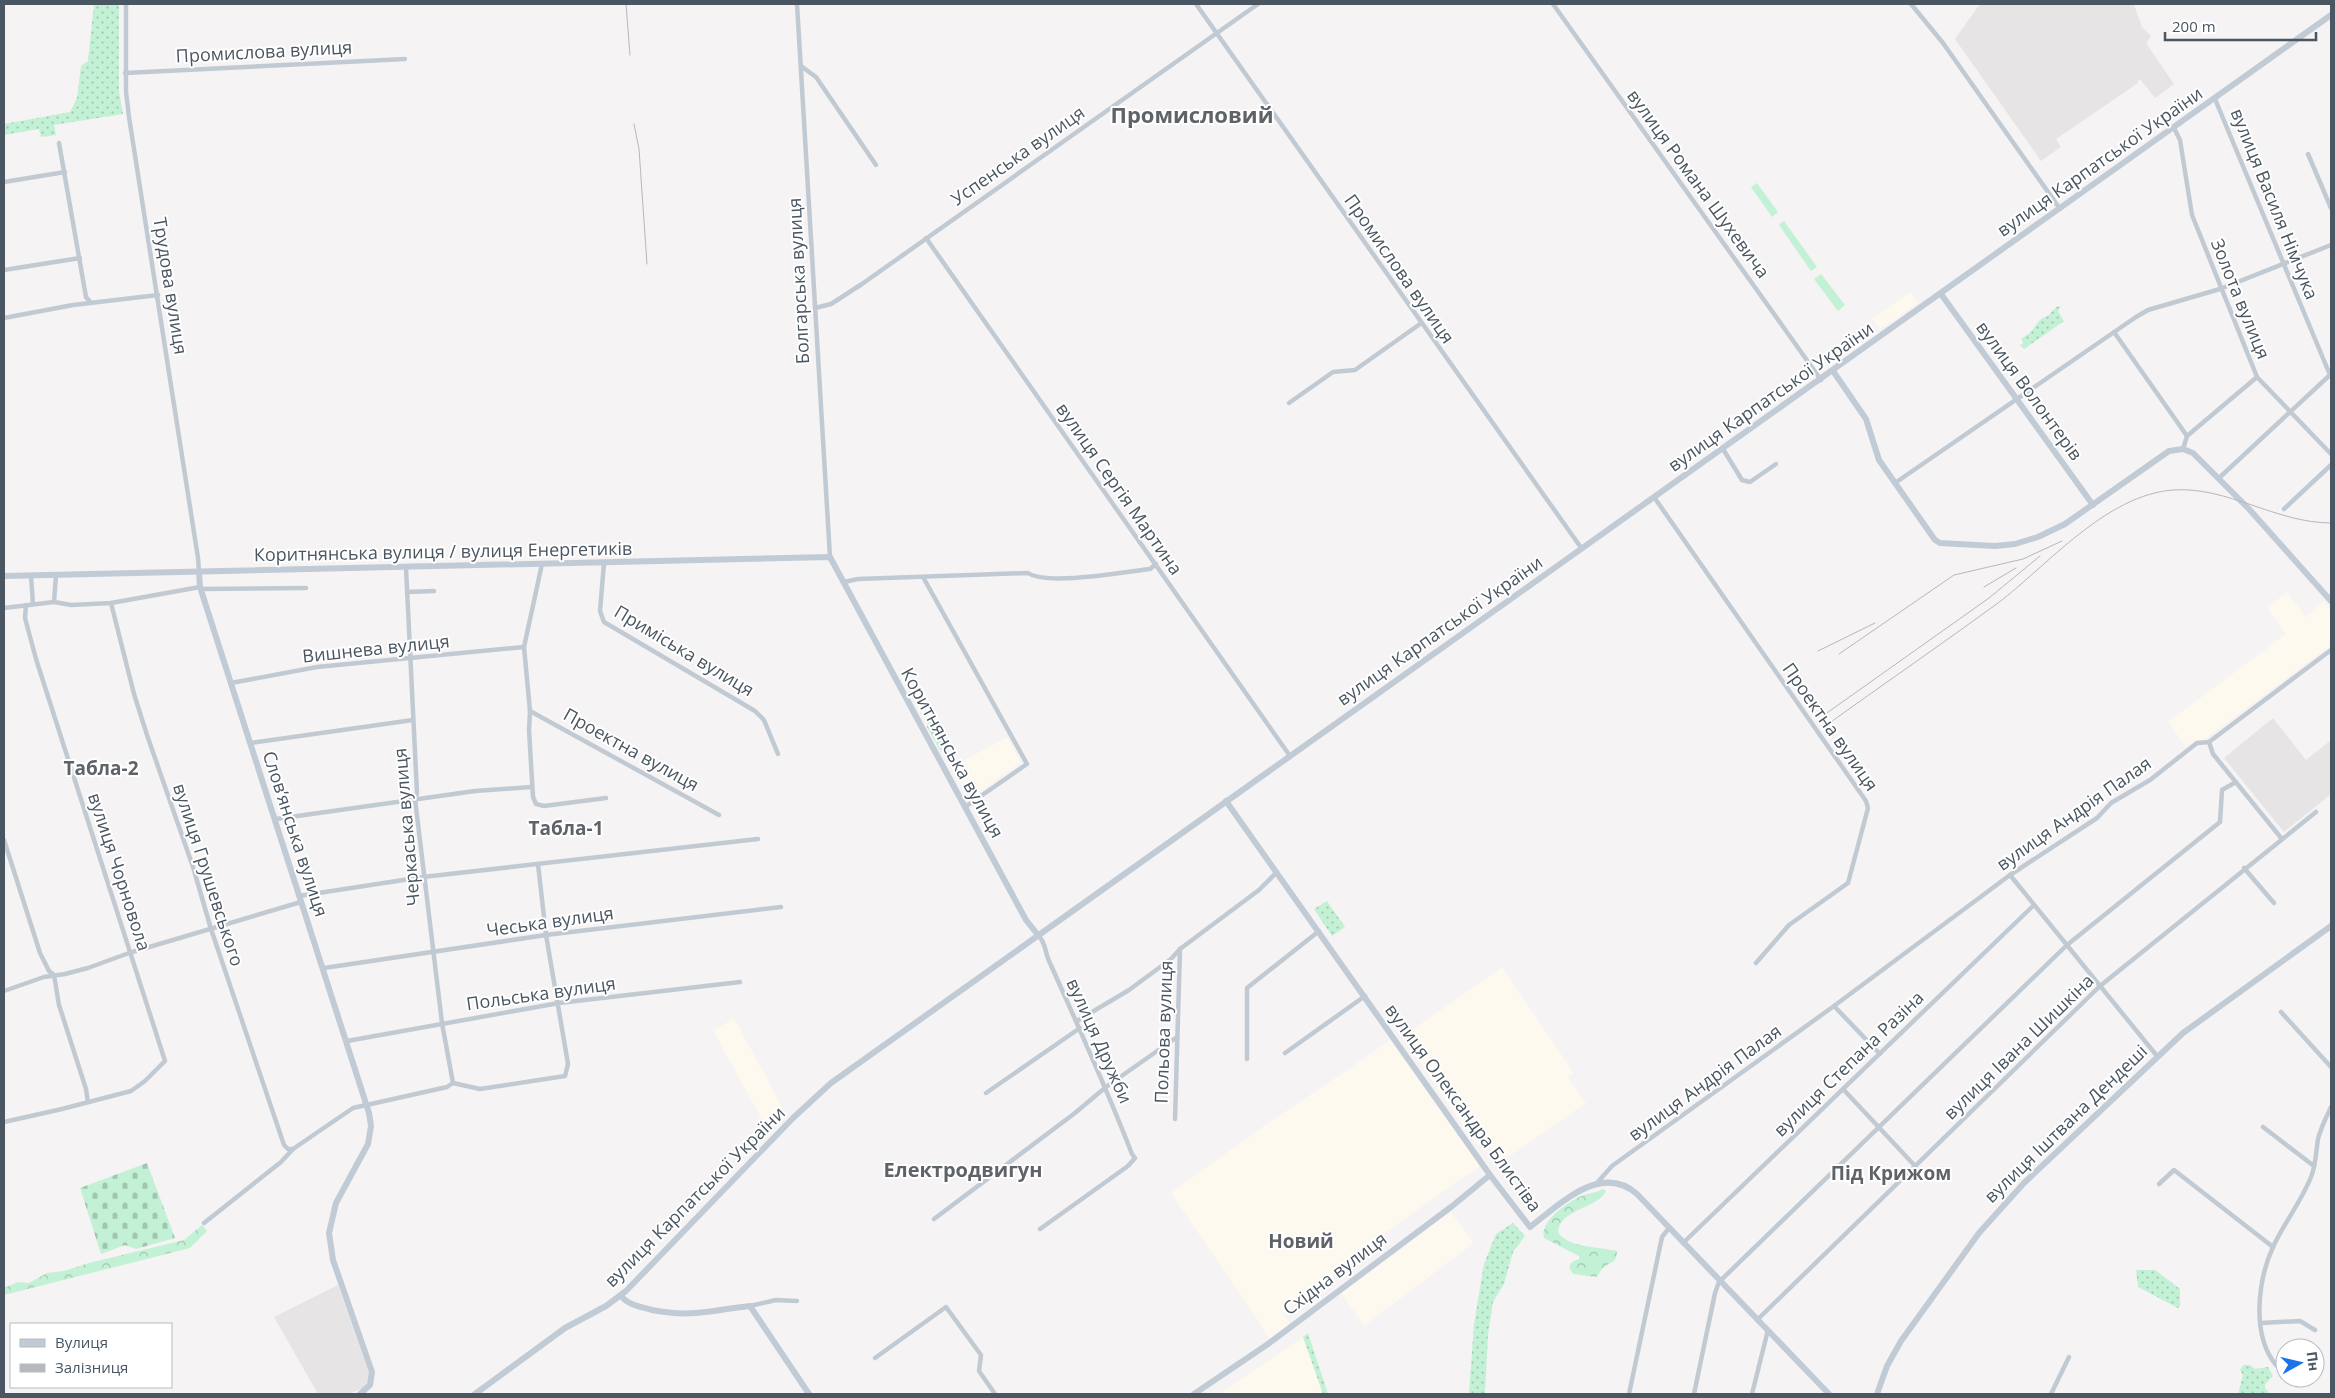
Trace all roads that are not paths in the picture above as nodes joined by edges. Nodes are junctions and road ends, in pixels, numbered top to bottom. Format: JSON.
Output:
{"nodes":[{"id":1,"x":126,"y":4,"type":"edge"},
{"id":2,"x":797,"y":4,"type":"edge"},
{"id":3,"x":1196,"y":4,"type":"edge"},
{"id":4,"x":1258,"y":4,"type":"edge"},
{"id":5,"x":1553,"y":4,"type":"edge"},
{"id":6,"x":1911,"y":4,"type":"edge"},
{"id":7,"x":2331,"y":15,"type":"edge"},
{"id":8,"x":1216,"y":34,"type":"junction"},
{"id":9,"x":405,"y":59,"type":"dead end"},
{"id":10,"x":801,"y":66,"type":"junction"},
{"id":11,"x":126,"y":73,"type":"junction"},
{"id":12,"x":2215,"y":98,"type":"junction"},
{"id":13,"x":2174,"y":128,"type":"junction"},
{"id":14,"x":59,"y":143,"type":"dead end"},
{"id":15,"x":2308,"y":154,"type":"dead end"},
{"id":16,"x":876,"y":165,"type":"dead end"},
{"id":17,"x":65,"y":172,"type":"junction"},
{"id":18,"x":4,"y":182,"type":"edge"},
{"id":19,"x":2330,"y":202,"type":"edge"},
{"id":20,"x":2331,"y":208,"type":"edge"},
{"id":21,"x":2060,"y":209,"type":"junction"},
{"id":22,"x":926,"y":238,"type":"junction"},
{"id":23,"x":2331,"y":245,"type":"edge"},
{"id":24,"x":80,"y":258,"type":"junction"},
{"id":25,"x":2283,"y":264,"type":"junction"},
{"id":26,"x":4,"y":270,"type":"edge"},
{"id":27,"x":2220,"y":289,"type":"junction"},
{"id":28,"x":1941,"y":294,"type":"junction"},
{"id":29,"x":158,"y":295,"type":"junction"},
{"id":30,"x":91,"y":303,"type":"junction"},
{"id":31,"x":815,"y":308,"type":"junction"},
{"id":32,"x":4,"y":318,"type":"edge"},
{"id":33,"x":1420,"y":324,"type":"junction"},
{"id":34,"x":2114,"y":332,"type":"junction"},
{"id":35,"x":1833,"y":371,"type":"junction"},
{"id":36,"x":2331,"y":374,"type":"edge"},
{"id":37,"x":2257,"y":377,"type":"junction"},
{"id":38,"x":1821,"y":380,"type":"junction"},
{"id":39,"x":2016,"y":399,"type":"junction"},
{"id":40,"x":1289,"y":403,"type":"dead end"},
{"id":41,"x":2291,"y":412,"type":"junction"},
{"id":42,"x":2187,"y":436,"type":"junction"},
{"id":43,"x":1723,"y":449,"type":"junction"},
{"id":44,"x":2183,"y":449,"type":"junction"},
{"id":45,"x":2331,"y":454,"type":"edge"},
{"id":46,"x":1776,"y":464,"type":"dead end"},
{"id":47,"x":2331,"y":465,"type":"edge"},
{"id":48,"x":2219,"y":478,"type":"junction"},
{"id":49,"x":1895,"y":483,"type":"junction"},
{"id":50,"x":1654,"y":497,"type":"junction"},
{"id":51,"x":2093,"y":505,"type":"junction"},
{"id":52,"x":2284,"y":509,"type":"dead end"},
{"id":53,"x":1582,"y":549,"type":"junction"},
{"id":54,"x":830,"y":557,"type":"junction"},
{"id":55,"x":604,"y":563,"type":"junction"},
{"id":56,"x":542,"y":564,"type":"junction"},
{"id":57,"x":1156,"y":564,"type":"junction"},
{"id":58,"x":406,"y":568,"type":"junction"},
{"id":59,"x":198,"y":572,"type":"junction"},
{"id":60,"x":56,"y":575,"type":"junction"},
{"id":61,"x":4,"y":576,"type":"edge"},
{"id":62,"x":31,"y":576,"type":"junction"},
{"id":63,"x":923,"y":576,"type":"junction"},
{"id":64,"x":844,"y":582,"type":"junction"},
{"id":65,"x":200,"y":588,"type":"junction"},
{"id":66,"x":306,"y":588,"type":"dead end"},
{"id":67,"x":434,"y":591,"type":"dead end"},
{"id":68,"x":407,"y":592,"type":"junction"},
{"id":69,"x":2331,"y":601,"type":"edge"},
{"id":70,"x":54,"y":602,"type":"junction"},
{"id":71,"x":111,"y":602,"type":"junction"},
{"id":72,"x":33,"y":604,"type":"junction"},
{"id":73,"x":26,"y":605,"type":"junction"},
{"id":74,"x":4,"y":608,"type":"edge"},
{"id":75,"x":524,"y":646,"type":"junction"},
{"id":76,"x":2331,"y":650,"type":"edge"},
{"id":77,"x":410,"y":658,"type":"junction"},
{"id":78,"x":231,"y":683,"type":"junction"},
{"id":79,"x":530,"y":710,"type":"junction"},
{"id":80,"x":413,"y":720,"type":"junction"},
{"id":81,"x":2209,"y":742,"type":"junction"},
{"id":82,"x":250,"y":743,"type":"junction"},
{"id":83,"x":778,"y":754,"type":"dead end"},
{"id":84,"x":1290,"y":756,"type":"junction"},
{"id":85,"x":2236,"y":782,"type":"junction"},
{"id":86,"x":531,"y":787,"type":"junction"},
{"id":87,"x":606,"y":798,"type":"dead end"},
{"id":88,"x":415,"y":799,"type":"junction"},
{"id":89,"x":1226,"y":801,"type":"junction"},
{"id":90,"x":965,"y":807,"type":"junction"},
{"id":91,"x":2316,"y":812,"type":"dead end"},
{"id":92,"x":719,"y":815,"type":"dead end"},
{"id":93,"x":276,"y":819,"type":"junction"},
{"id":94,"x":2282,"y":838,"type":"junction"},
{"id":95,"x":758,"y":839,"type":"dead end"},
{"id":96,"x":4,"y":840,"type":"edge"},
{"id":97,"x":538,"y":864,"type":"junction"},
{"id":98,"x":2244,"y":868,"type":"junction"},
{"id":99,"x":1277,"y":872,"type":"junction"},
{"id":100,"x":2010,"y":875,"type":"junction"},
{"id":101,"x":423,"y":877,"type":"junction"},
{"id":102,"x":300,"y":899,"type":"junction"},
{"id":103,"x":2274,"y":902,"type":"dead end"},
{"id":104,"x":2034,"y":905,"type":"junction"},
{"id":105,"x":781,"y":907,"type":"dead end"},
{"id":106,"x":2331,"y":926,"type":"edge"},
{"id":107,"x":211,"y":929,"type":"junction"},
{"id":108,"x":1319,"y":931,"type":"junction"},
{"id":109,"x":546,"y":935,"type":"junction"},
{"id":110,"x":1038,"y":935,"type":"junction"},
{"id":111,"x":2067,"y":945,"type":"junction"},
{"id":112,"x":1180,"y":949,"type":"junction"},
{"id":113,"x":433,"y":952,"type":"junction"},
{"id":114,"x":129,"y":953,"type":"junction"},
{"id":115,"x":1756,"y":963,"type":"dead end"},
{"id":116,"x":324,"y":968,"type":"junction"},
{"id":117,"x":54,"y":975,"type":"junction"},
{"id":118,"x":740,"y":982,"type":"dead end"},
{"id":119,"x":2100,"y":986,"type":"junction"},
{"id":120,"x":4,"y":991,"type":"edge"},
{"id":121,"x":1365,"y":996,"type":"junction"},
{"id":122,"x":559,"y":1004,"type":"junction"},
{"id":123,"x":1834,"y":1006,"type":"junction"},
{"id":124,"x":2281,"y":1012,"type":"dead end"},
{"id":125,"x":1077,"y":1021,"type":"junction"},
{"id":126,"x":442,"y":1023,"type":"junction"},
{"id":127,"x":1080,"y":1028,"type":"junction"},
{"id":128,"x":1177,"y":1036,"type":"junction"},
{"id":129,"x":347,"y":1041,"type":"junction"},
{"id":130,"x":1285,"y":1053,"type":"dead end"},
{"id":131,"x":1880,"y":1054,"type":"junction"},
{"id":132,"x":2157,"y":1056,"type":"junction"},
{"id":133,"x":1247,"y":1059,"type":"dead end"},
{"id":134,"x":2331,"y":1067,"type":"edge"},
{"id":135,"x":453,"y":1083,"type":"junction"},
{"id":136,"x":1106,"y":1087,"type":"junction"},
{"id":137,"x":1843,"y":1089,"type":"junction"},
{"id":138,"x":986,"y":1093,"type":"dead end"},
{"id":139,"x":88,"y":1102,"type":"junction"},
{"id":140,"x":368,"y":1104,"type":"junction"},
{"id":141,"x":2331,"y":1108,"type":"edge"},
{"id":142,"x":1175,"y":1119,"type":"dead end"},
{"id":143,"x":4,"y":1122,"type":"edge"},
{"id":144,"x":2263,"y":1127,"type":"dead end"},
{"id":145,"x":1880,"y":1128,"type":"junction"},
{"id":146,"x":293,"y":1149,"type":"junction"},
{"id":147,"x":2314,"y":1166,"type":"junction"},
{"id":148,"x":1916,"y":1167,"type":"junction"},
{"id":149,"x":1490,"y":1175,"type":"junction"},
{"id":150,"x":2160,"y":1184,"type":"dead end"},
{"id":151,"x":1595,"y":1185,"type":"junction"},
{"id":152,"x":934,"y":1219,"type":"dead end"},
{"id":153,"x":204,"y":1222,"type":"dead end"},
{"id":154,"x":1669,"y":1228,"type":"junction"},
{"id":155,"x":1040,"y":1229,"type":"dead end"},
{"id":156,"x":1683,"y":1243,"type":"junction"},
{"id":157,"x":2273,"y":1247,"type":"junction"},
{"id":158,"x":1720,"y":1282,"type":"junction"},
{"id":159,"x":620,"y":1296,"type":"junction"},
{"id":160,"x":797,"y":1301,"type":"dead end"},
{"id":161,"x":750,"y":1306,"type":"junction"},
{"id":162,"x":1756,"y":1320,"type":"junction"},
{"id":163,"x":2260,"y":1323,"type":"junction"},
{"id":164,"x":1768,"y":1330,"type":"junction"},
{"id":165,"x":2314,"y":1330,"type":"dead end"},
{"id":166,"x":2069,"y":1357,"type":"dead end"},
{"id":167,"x":875,"y":1358,"type":"dead end"},
{"id":168,"x":2275,"y":1363,"type":"edge"},
{"id":169,"x":360,"y":1394,"type":"edge"},
{"id":170,"x":475,"y":1394,"type":"edge"},
{"id":171,"x":809,"y":1394,"type":"edge"},
{"id":172,"x":995,"y":1394,"type":"edge"},
{"id":173,"x":1194,"y":1394,"type":"edge"},
{"id":174,"x":1629,"y":1394,"type":"edge"},
{"id":175,"x":1694,"y":1394,"type":"edge"},
{"id":176,"x":1752,"y":1394,"type":"edge"},
{"id":177,"x":1829,"y":1394,"type":"edge"},
{"id":178,"x":1877,"y":1394,"type":"edge"},
{"id":179,"x":2051,"y":1394,"type":"edge"}],
"edges":[{"from":1,"to":11,"type":"street","name":"Трудова вулиця"},
{"from":2,"to":10,"type":"street","name":"Болгарська вулиця"},
{"from":3,"to":8,"type":"street","name":"Промислова вулиця"},
{"from":4,"to":8,"type":"street","name":"Успенська вулиця"},
{"from":5,"to":38,"type":"street","name":"вулиця Романа Шухевича"},
{"from":6,"to":21,"type":"street"},
{"from":7,"to":12,"type":"street","name":"вулиця Карпатської України"},
{"from":8,"to":22,"type":"street","name":"Успенська вулиця"},
{"from":8,"to":33,"type":"street","name":"Промислова вулиця"},
{"from":9,"to":11,"type":"street","name":"Промислова вулиця"},
{"from":10,"to":16,"type":"street"},
{"from":10,"to":31,"type":"street","name":"Болгарська вулиця"},
{"from":11,"to":29,"type":"street","name":"Трудова вулиця"},
{"from":12,"to":13,"type":"street","name":"вулиця Карпатської України"},
{"from":12,"to":25,"type":"street","name":"вулиця Василя Німчука"},
{"from":13,"to":21,"type":"street","name":"вулиця Карпатської України"},
{"from":13,"to":27,"type":"street","name":"Золота вулиця"},
{"from":14,"to":17,"type":"street"},
{"from":15,"to":19,"type":"street"},
{"from":17,"to":18,"type":"street"},
{"from":17,"to":24,"type":"street"},
{"from":19,"to":20,"type":"street"},
{"from":21,"to":28,"type":"street","name":"вулиця Карпатської України"},
{"from":22,"to":31,"type":"street","name":"Успенська вулиця"},
{"from":22,"to":57,"type":"street","name":"вулиця Сергія Мартина"},
{"from":23,"to":25,"type":"street"},
{"from":24,"to":26,"type":"street"},
{"from":24,"to":30,"type":"street"},
{"from":25,"to":27,"type":"street"},
{"from":25,"to":36,"type":"street","name":"вулиця Василя Німчука"},
{"from":27,"to":34,"type":"street"},
{"from":27,"to":37,"type":"street","name":"Золота вулиця"},
{"from":28,"to":35,"type":"street","name":"вулиця Карпатської України"},
{"from":28,"to":39,"type":"street","name":"вулиця Волонтерів"},
{"from":29,"to":30,"type":"street"},
{"from":29,"to":59,"type":"street","name":"Трудова вулиця"},
{"from":30,"to":32,"type":"street"},
{"from":31,"to":54,"type":"street","name":"Болгарська вулиця"},
{"from":33,"to":40,"type":"street"},
{"from":33,"to":53,"type":"street","name":"Промислова вулиця"},
{"from":34,"to":39,"type":"street"},
{"from":34,"to":42,"type":"street"},
{"from":35,"to":38,"type":"street","name":"вулиця Карпатської України"},
{"from":35,"to":49,"type":"street"},
{"from":36,"to":41,"type":"street"},
{"from":37,"to":41,"type":"street","name":"Золота вулиця"},
{"from":37,"to":42,"type":"street"},
{"from":38,"to":43,"type":"street","name":"вулиця Карпатської України"},
{"from":39,"to":49,"type":"street"},
{"from":39,"to":51,"type":"street","name":"вулиця Волонтерів"},
{"from":41,"to":45,"type":"street","name":"Золота вулиця"},
{"from":41,"to":48,"type":"street"},
{"from":42,"to":44,"type":"street"},
{"from":43,"to":46,"type":"street"},
{"from":43,"to":50,"type":"street","name":"вулиця Карпатської України"},
{"from":44,"to":48,"type":"street"},
{"from":44,"to":51,"type":"street"},
{"from":47,"to":52,"type":"street"},
{"from":48,"to":69,"type":"street"},
{"from":49,"to":51,"type":"street"},
{"from":50,"to":53,"type":"street","name":"вулиця Карпатської України"},
{"from":50,"to":115,"type":"street","name":"Проектна вулиця"},
{"from":53,"to":84,"type":"street","name":"вулиця Карпатської України"},
{"from":54,"to":55,"type":"street","name":"Коритнянська вулиця / вулиця Енергетиків"},
{"from":54,"to":64,"type":"street","name":"Коритнянська вулиця"},
{"from":55,"to":56,"type":"street","name":"Коритнянська вулиця / вулиця Енергетиків"},
{"from":55,"to":83,"type":"street","name":"Приміська вулиця"},
{"from":56,"to":58,"type":"street","name":"Коритнянська вулиця / вулиця Енергетиків"},
{"from":56,"to":75,"type":"street"},
{"from":57,"to":63,"type":"street"},
{"from":57,"to":84,"type":"street","name":"вулиця Сергія Мартина"},
{"from":58,"to":59,"type":"street","name":"Коритнянська вулиця / вулиця Енергетиків"},
{"from":58,"to":68,"type":"street","name":"Черкаська вулиця"},
{"from":59,"to":60,"type":"street","name":"Коритнянська вулиця / вулиця Енергетиків"},
{"from":59,"to":65,"type":"street","name":"Словʼянська вулиця"},
{"from":60,"to":62,"type":"street","name":"Коритнянська вулиця / вулиця Енергетиків"},
{"from":60,"to":70,"type":"street"},
{"from":61,"to":62,"type":"street","name":"Коритнянська вулиця / вулиця Енергетиків"},
{"from":62,"to":72,"type":"street"},
{"from":63,"to":64,"type":"street"},
{"from":63,"to":90,"type":"street"},
{"from":64,"to":90,"type":"street","name":"Коритнянська вулиця"},
{"from":65,"to":66,"type":"street"},
{"from":65,"to":71,"type":"street"},
{"from":65,"to":78,"type":"street","name":"Словʼянська вулиця"},
{"from":67,"to":68,"type":"street"},
{"from":68,"to":77,"type":"street","name":"Черкаська вулиця"},
{"from":70,"to":71,"type":"street"},
{"from":70,"to":72,"type":"street"},
{"from":71,"to":107,"type":"street","name":"вулиця Грушевського"},
{"from":72,"to":73,"type":"street"},
{"from":73,"to":74,"type":"street"},
{"from":73,"to":114,"type":"street","name":"вулиця Чорновола"},
{"from":75,"to":77,"type":"street","name":"Вишнева вулиця"},
{"from":75,"to":79,"type":"street"},
{"from":76,"to":81,"type":"street","name":"вулиця Андрія Палая"},
{"from":77,"to":78,"type":"street","name":"Вишнева вулиця"},
{"from":77,"to":80,"type":"street","name":"Черкаська вулиця"},
{"from":78,"to":82,"type":"street","name":"Словʼянська вулиця"},
{"from":79,"to":86,"type":"street"},
{"from":79,"to":92,"type":"street","name":"Проектна вулиця"},
{"from":80,"to":82,"type":"street"},
{"from":80,"to":88,"type":"street","name":"Черкаська вулиця"},
{"from":81,"to":85,"type":"street"},
{"from":81,"to":100,"type":"street","name":"вулиця Андрія Палая"},
{"from":82,"to":93,"type":"street","name":"Словʼянська вулиця"},
{"from":84,"to":89,"type":"street","name":"вулиця Карпатської України"},
{"from":85,"to":94,"type":"street"},
{"from":85,"to":111,"type":"street"},
{"from":86,"to":87,"type":"street"},
{"from":86,"to":88,"type":"street"},
{"from":88,"to":93,"type":"street"},
{"from":88,"to":101,"type":"street","name":"Черкаська вулиця"},
{"from":89,"to":99,"type":"street","name":"вулиця Олександра Блистіва"},
{"from":89,"to":110,"type":"street","name":"вулиця Карпатської України"},
{"from":90,"to":110,"type":"street","name":"Коритнянська вулиця"},
{"from":91,"to":94,"type":"street","name":"вулиця Івана Шишкіна"},
{"from":93,"to":102,"type":"street","name":"Словʼянська вулиця"},
{"from":94,"to":98,"type":"street","name":"вулиця Івана Шишкіна"},
{"from":95,"to":97,"type":"street"},
{"from":96,"to":117,"type":"street"},
{"from":97,"to":101,"type":"street"},
{"from":97,"to":109,"type":"street"},
{"from":98,"to":103,"type":"street"},
{"from":98,"to":119,"type":"street","name":"вулиця Івана Шишкіна"},
{"from":99,"to":108,"type":"street","name":"вулиця Олександра Блистіва"},
{"from":99,"to":112,"type":"street","name":"Польова вулиця"},
{"from":100,"to":104,"type":"street"},
{"from":100,"to":123,"type":"street","name":"вулиця Андрія Палая"},
{"from":101,"to":102,"type":"street"},
{"from":101,"to":113,"type":"street","name":"Черкаська вулиця"},
{"from":102,"to":107,"type":"street"},
{"from":102,"to":116,"type":"street","name":"Словʼянська вулиця"},
{"from":104,"to":111,"type":"street"},
{"from":104,"to":131,"type":"street","name":"вулиця Степана Разіна"},
{"from":105,"to":109,"type":"street","name":"Чеська вулиця"},
{"from":106,"to":132,"type":"street","name":"вулиця Іштвана Дендеші"},
{"from":107,"to":114,"type":"street"},
{"from":107,"to":146,"type":"street","name":"вулиця Грушевського"},
{"from":108,"to":121,"type":"street","name":"вулиця Олександра Блистіва"},
{"from":108,"to":133,"type":"street"},
{"from":109,"to":113,"type":"street","name":"Чеська вулиця"},
{"from":109,"to":122,"type":"street"},
{"from":110,"to":125,"type":"street","name":"вулиця Дружби"},
{"from":110,"to":159,"type":"street","name":"вулиця Карпатської України"},
{"from":111,"to":119,"type":"street"},
{"from":111,"to":145,"type":"street"},
{"from":112,"to":125,"type":"street"},
{"from":112,"to":128,"type":"street","name":"Польова вулиця"},
{"from":113,"to":116,"type":"street","name":"Чеська вулиця"},
{"from":113,"to":126,"type":"street","name":"Черкаська вулиця"},
{"from":114,"to":117,"type":"street"},
{"from":114,"to":139,"type":"street","name":"вулиця Чорновола"},
{"from":116,"to":129,"type":"street","name":"Словʼянська вулиця"},
{"from":117,"to":120,"type":"street"},
{"from":117,"to":139,"type":"street"},
{"from":118,"to":122,"type":"street","name":"Польська вулиця"},
{"from":119,"to":132,"type":"street"},
{"from":119,"to":148,"type":"street","name":"вулиця Івана Шишкіна"},
{"from":121,"to":130,"type":"street"},
{"from":121,"to":149,"type":"street","name":"вулиця Олександра Блистіва"},
{"from":122,"to":126,"type":"street","name":"Польська вулиця"},
{"from":122,"to":135,"type":"street"},
{"from":123,"to":131,"type":"street"},
{"from":123,"to":151,"type":"street","name":"вулиця Андрія Палая"},
{"from":124,"to":134,"type":"street"},
{"from":125,"to":127,"type":"street","name":"вулиця Дружби"},
{"from":126,"to":129,"type":"street","name":"Польська вулиця"},
{"from":126,"to":135,"type":"street","name":"Черкаська вулиця"},
{"from":127,"to":136,"type":"street","name":"вулиця Дружби"},
{"from":127,"to":138,"type":"street"},
{"from":128,"to":136,"type":"street"},
{"from":128,"to":142,"type":"street","name":"Польова вулиця"},
{"from":129,"to":140,"type":"street","name":"Словʼянська вулиця"},
{"from":131,"to":137,"type":"street","name":"вулиця Степана Разіна"},
{"from":132,"to":178,"type":"street","name":"вулиця Іштвана Дендеші"},
{"from":135,"to":140,"type":"street"},
{"from":136,"to":152,"type":"street"},
{"from":136,"to":155,"type":"street","name":"вулиця Дружби"},
{"from":137,"to":145,"type":"street"},
{"from":137,"to":156,"type":"street","name":"вулиця Степана Разіна"},
{"from":139,"to":143,"type":"street"},
{"from":140,"to":146,"type":"street"},
{"from":140,"to":169,"type":"street","name":"Словʼянська вулиця"},
{"from":141,"to":147,"type":"street"},
{"from":144,"to":147,"type":"street"},
{"from":145,"to":148,"type":"street"},
{"from":145,"to":158,"type":"street"},
{"from":146,"to":153,"type":"street"},
{"from":147,"to":157,"type":"street"},
{"from":148,"to":162,"type":"street","name":"вулиця Івана Шишкіна"},
{"from":149,"to":151,"type":"street","name":"вулиця Олександра Блистіва"},
{"from":149,"to":173,"type":"street","name":"Східна вулиця"},
{"from":150,"to":157,"type":"street"},
{"from":151,"to":154,"type":"street","name":"вулиця Олександра Блистіва"},
{"from":154,"to":156,"type":"street","name":"вулиця Олександра Блистіва"},
{"from":154,"to":174,"type":"street"},
{"from":156,"to":158,"type":"street","name":"вулиця Олександра Блистіва"},
{"from":157,"to":163,"type":"street"},
{"from":158,"to":162,"type":"street","name":"вулиця Олександра Блистіва"},
{"from":158,"to":175,"type":"street"},
{"from":159,"to":161,"type":"street"},
{"from":159,"to":170,"type":"street","name":"вулиця Карпатської України"},
{"from":160,"to":161,"type":"street"},
{"from":161,"to":171,"type":"street"},
{"from":162,"to":164,"type":"street","name":"вулиця Олександра Блистіва"},
{"from":163,"to":165,"type":"street"},
{"from":163,"to":168,"type":"street"},
{"from":164,"to":176,"type":"street"},
{"from":164,"to":177,"type":"street","name":"вулиця Олександра Блистіва"},
{"from":166,"to":179,"type":"street"},
{"from":167,"to":172,"type":"street"}]}
